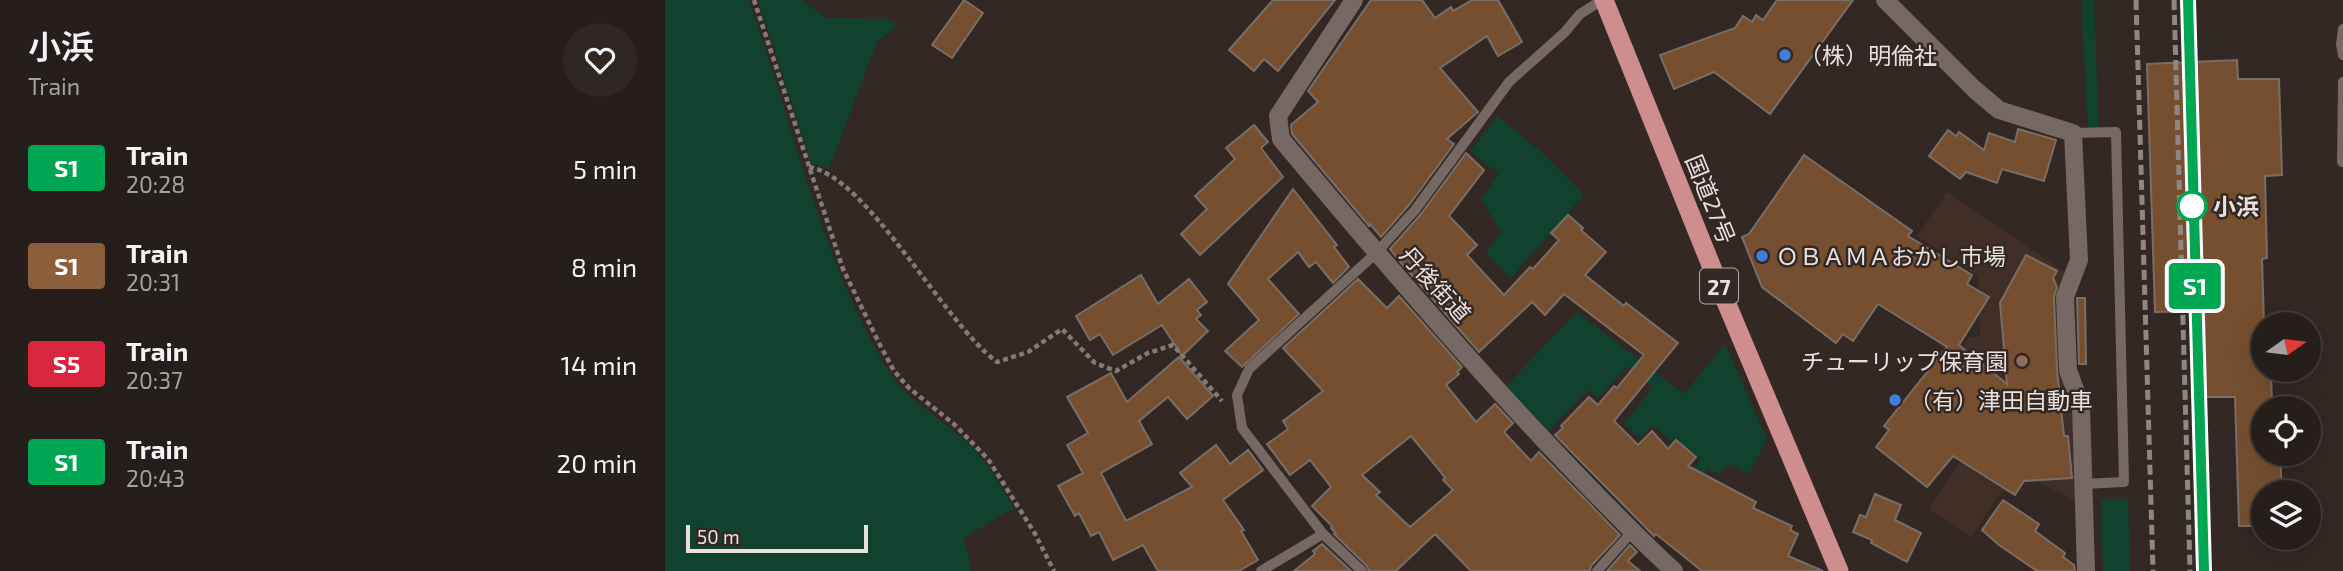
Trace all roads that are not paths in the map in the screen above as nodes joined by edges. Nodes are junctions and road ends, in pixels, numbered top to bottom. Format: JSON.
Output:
{"nodes":[{"id":1,"x":1355,"y":0,"type":"edge"},
{"id":2,"x":1603,"y":0,"type":"edge"},
{"id":3,"x":1885,"y":0,"type":"edge"},
{"id":4,"x":2343,"y":29,"type":"edge"},
{"id":5,"x":2343,"y":55,"type":"edge"},
{"id":6,"x":2343,"y":82,"type":"edge"},
{"id":7,"x":2073,"y":133,"type":"junction"},
{"id":8,"x":2342,"y":162,"type":"edge"},
{"id":9,"x":1376,"y":253,"type":"junction"},
{"id":10,"x":2083,"y":484,"type":"junction"},
{"id":11,"x":1631,"y":533,"type":"junction"},
{"id":12,"x":1323,"y":534,"type":"junction"},
{"id":13,"x":1261,"y":571,"type":"edge"},
{"id":14,"x":1362,"y":571,"type":"edge"},
{"id":15,"x":1597,"y":571,"type":"edge"},
{"id":16,"x":1674,"y":571,"type":"edge"},
{"id":17,"x":1839,"y":571,"type":"edge"},
{"id":18,"x":2086,"y":571,"type":"edge"}],
"edges":[{"from":1,"to":9,"type":"street","name":"丹後街道"},
{"from":2,"to":9,"type":"lane"},
{"from":2,"to":17,"type":"highway","name":"国道27号","number":"27"},
{"from":3,"to":7,"type":"street"},
{"from":4,"to":5,"type":"lane"},
{"from":6,"to":8,"type":"lane"},
{"from":7,"to":10,"type":"street"},
{"from":7,"to":10,"type":"lane"},
{"from":9,"to":11,"type":"street","name":"丹後街道"},
{"from":9,"to":12,"type":"lane"},
{"from":10,"to":18,"type":"street"},
{"from":11,"to":15,"type":"lane"},
{"from":11,"to":16,"type":"street","name":"丹後街道"},
{"from":12,"to":13,"type":"lane"},
{"from":12,"to":14,"type":"lane"}]}
